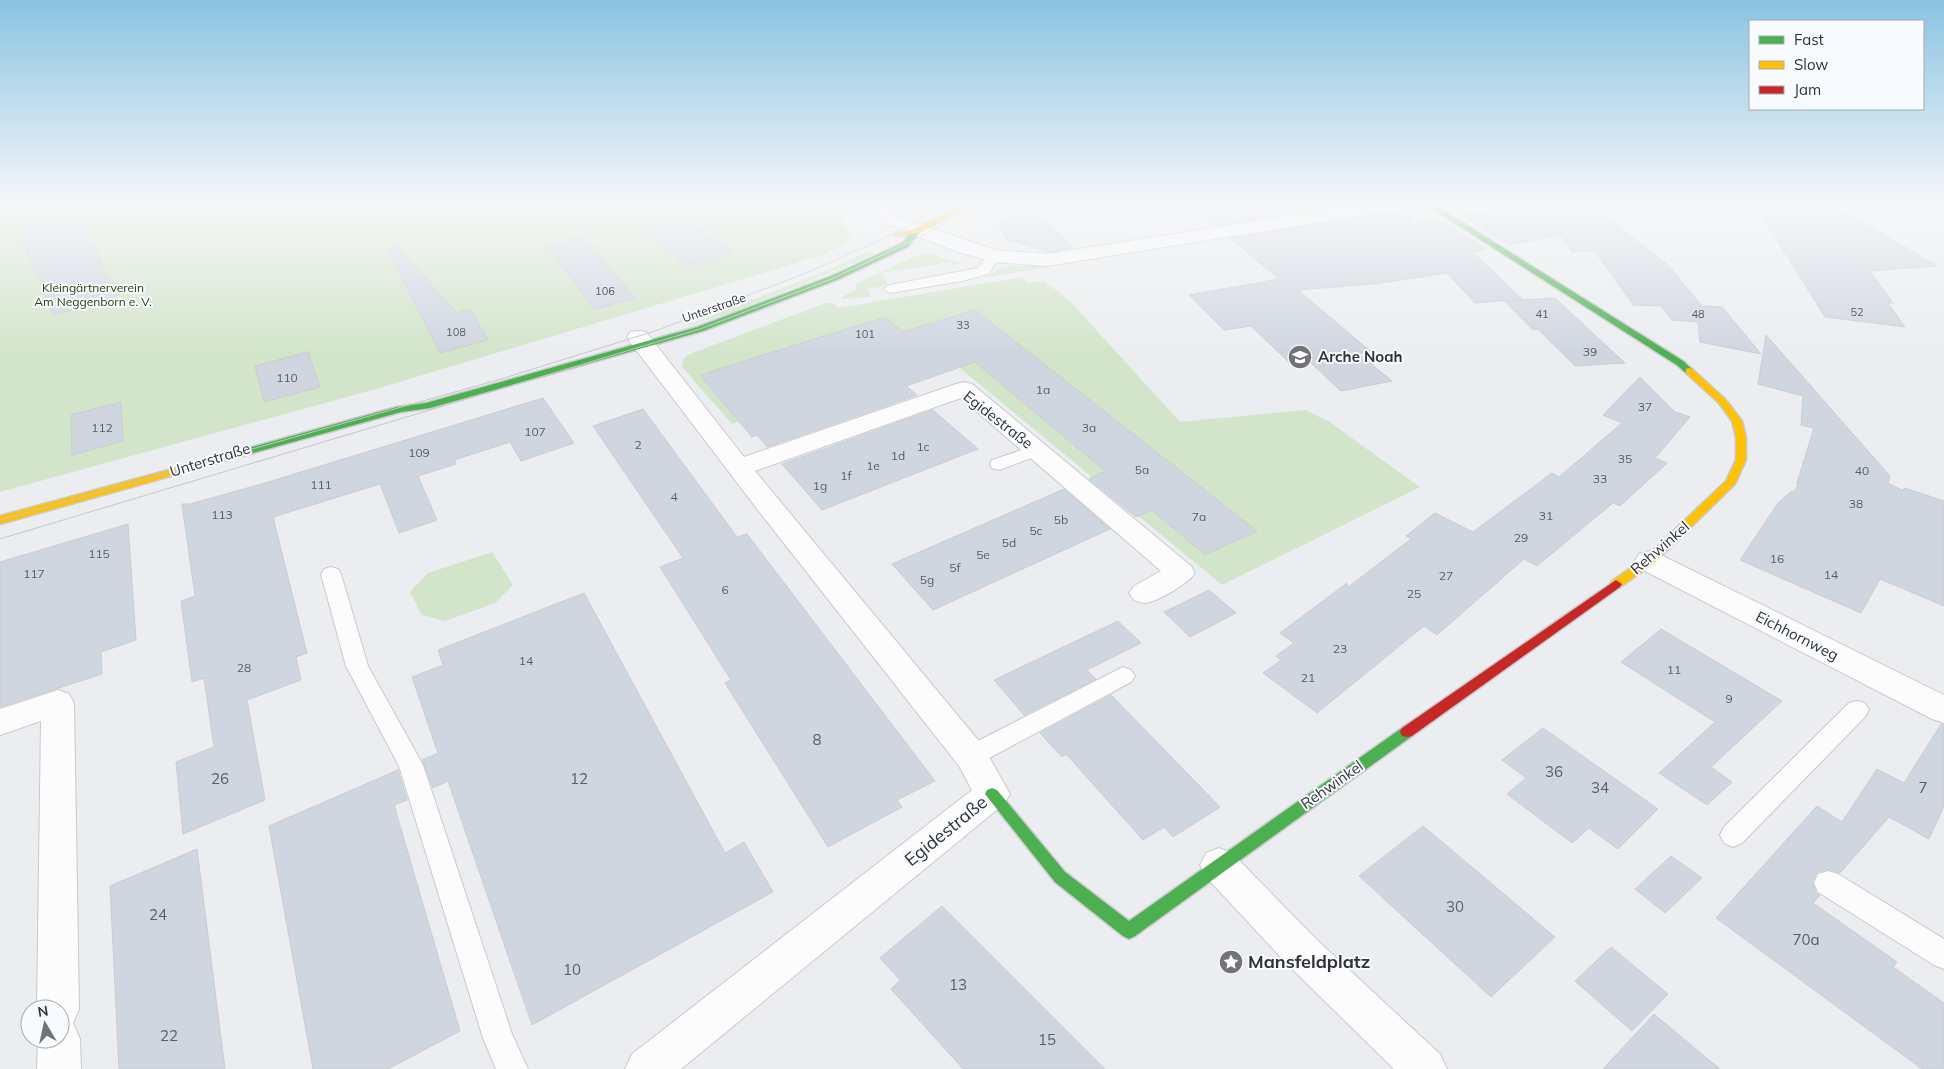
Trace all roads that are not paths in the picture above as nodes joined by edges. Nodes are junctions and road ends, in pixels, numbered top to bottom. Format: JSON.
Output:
{"nodes":[{"id":1,"x":887,"y":253,"type":"edge"},
{"id":2,"x":983,"y":253,"type":"edge"},
{"id":3,"x":1100,"y":253,"type":"edge"},
{"id":4,"x":1506,"y":253,"type":"edge"},
{"id":5,"x":994,"y":256,"type":"junction"},
{"id":6,"x":890,"y":289,"type":"dead end"},
{"id":7,"x":676,"y":324,"type":"dead end"},
{"id":8,"x":641,"y":341,"type":"junction"},
{"id":9,"x":427,"y":406,"type":"junction"},
{"id":10,"x":1036,"y":450,"type":"junction"},
{"id":11,"x":269,"y":458,"type":"dead end"},
{"id":12,"x":999,"y":464,"type":"dead end"},
{"id":13,"x":741,"y":467,"type":"junction"},
{"id":14,"x":0,"y":520,"type":"edge"},
{"id":15,"x":1649,"y":561,"type":"junction"},
{"id":16,"x":331,"y":574,"type":"dead end"},
{"id":17,"x":1144,"y":593,"type":"dead end"},
{"id":18,"x":1124,"y":676,"type":"dead end"},
{"id":19,"x":1857,"y":710,"type":"dead end"},
{"id":20,"x":1944,"y":710,"type":"edge"},
{"id":21,"x":0,"y":722,"type":"edge"},
{"id":22,"x":971,"y":756,"type":"junction"},
{"id":23,"x":992,"y":794,"type":"junction"},
{"id":24,"x":1733,"y":836,"type":"dead end"},
{"id":25,"x":1220,"y":864,"type":"junction"},
{"id":26,"x":1828,"y":883,"type":"dead end"},
{"id":27,"x":1944,"y":955,"type":"edge"},
{"id":28,"x":58,"y":999,"type":"edge"},
{"id":29,"x":59,"y":1049,"type":"edge"},
{"id":30,"x":59,"y":1069,"type":"edge"},
{"id":31,"x":512,"y":1069,"type":"edge"},
{"id":32,"x":647,"y":1069,"type":"edge"},
{"id":33,"x":1426,"y":1069,"type":"edge"}],
"edges":[{"from":1,"to":8,"type":"street","name":"Unterstraße"},
{"from":2,"to":5,"type":"street"},
{"from":3,"to":5,"type":"street"},
{"from":4,"to":15,"type":"street","name":"Rehwinkel"},
{"from":5,"to":6,"type":"lane"},
{"from":7,"to":8,"type":"street","name":"Unterstraße"},
{"from":8,"to":9,"type":"street","name":"Unterstraße"},
{"from":8,"to":13,"type":"street","name":"Egidestraße"},
{"from":9,"to":11,"type":"street","name":"Unterstraße"},
{"from":9,"to":14,"type":"street","name":"Unterstraße"},
{"from":10,"to":12,"type":"lane"},
{"from":10,"to":13,"type":"street","name":"Egidestraße"},
{"from":10,"to":17,"type":"street","name":"Egidestraße"},
{"from":13,"to":22,"type":"street","name":"Egidestraße"},
{"from":15,"to":20,"type":"street","name":"Eichhornweg"},
{"from":15,"to":25,"type":"street","name":"Rehwinkel"},
{"from":16,"to":31,"type":"lane"},
{"from":18,"to":22,"type":"lane"},
{"from":19,"to":24,"type":"lane"},
{"from":21,"to":28,"type":"street"},
{"from":22,"to":23,"type":"street","name":"Egidestraße"},
{"from":23,"to":25,"type":"street","name":"Rehwinkel"},
{"from":23,"to":32,"type":"street","name":"Egidestraße"},
{"from":25,"to":33,"type":"street"},
{"from":26,"to":27,"type":"lane"},
{"from":29,"to":30,"type":"street"}]}
